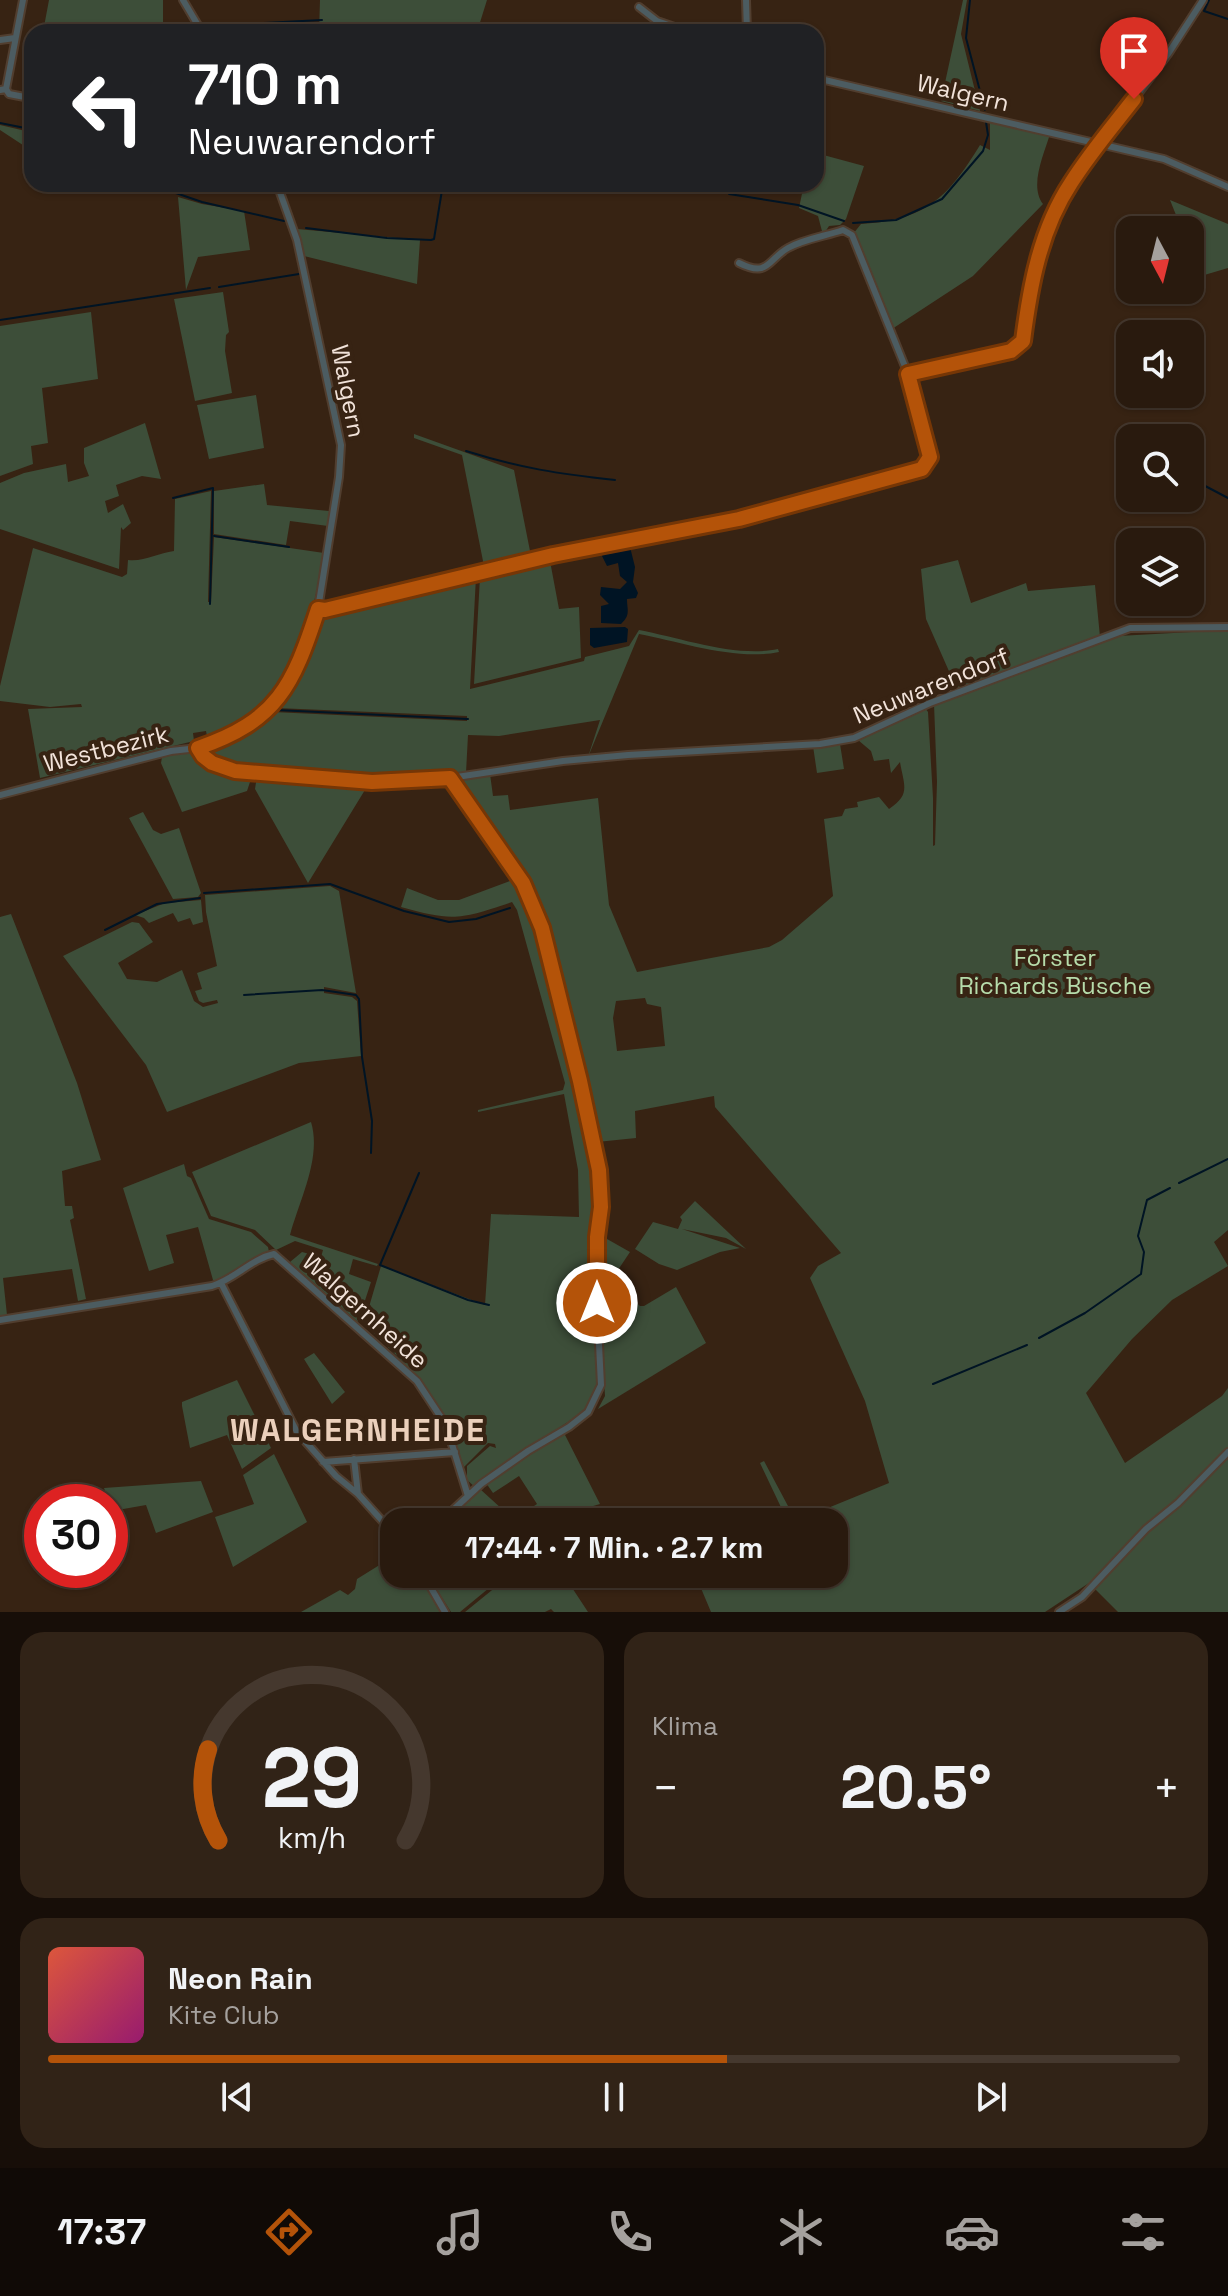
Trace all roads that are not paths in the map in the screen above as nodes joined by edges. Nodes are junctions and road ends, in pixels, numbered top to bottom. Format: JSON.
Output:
{"nodes":[{"id":1,"x":23,"y":0,"type":"edge"},
{"id":2,"x":183,"y":0,"type":"edge"},
{"id":3,"x":746,"y":0,"type":"edge"},
{"id":4,"x":1203,"y":0,"type":"edge"},
{"id":5,"x":639,"y":7,"type":"dead end"},
{"id":6,"x":197,"y":24,"type":"edge"},
{"id":7,"x":666,"y":24,"type":"edge"},
{"id":8,"x":747,"y":24,"type":"edge"},
{"id":9,"x":15,"y":38,"type":"junction"},
{"id":10,"x":0,"y":40,"type":"edge"},
{"id":11,"x":824,"y":80,"type":"edge"},
{"id":12,"x":3,"y":90,"type":"edge"},
{"id":13,"x":24,"y":97,"type":"edge"},
{"id":14,"x":1101,"y":143,"type":"junction"},
{"id":15,"x":1228,"y":187,"type":"edge"},
{"id":16,"x":280,"y":192,"type":"edge"},
{"id":17,"x":739,"y":263,"type":"dead end"},
{"id":18,"x":908,"y":374,"type":"junction"},
{"id":19,"x":318,"y":609,"type":"junction"},
{"id":20,"x":1228,"y":627,"type":"edge"},
{"id":21,"x":198,"y":748,"type":"junction"},
{"id":22,"x":450,"y":778,"type":"junction"},
{"id":23,"x":0,"y":795,"type":"edge"},
{"id":24,"x":221,"y":1283,"type":"junction"},
{"id":25,"x":0,"y":1320,"type":"edge"},
{"id":26,"x":455,"y":1452,"type":"junction"},
{"id":27,"x":1228,"y":1452,"type":"edge"},
{"id":28,"x":354,"y":1459,"type":"junction"},
{"id":29,"x":323,"y":1462,"type":"junction"},
{"id":30,"x":358,"y":1494,"type":"junction"},
{"id":31,"x":468,"y":1496,"type":"junction"},
{"id":32,"x":455,"y":1508,"type":"edge"},
{"id":33,"x":380,"y":1518,"type":"edge"},
{"id":34,"x":431,"y":1588,"type":"edge"},
{"id":35,"x":445,"y":1612,"type":"edge"},
{"id":36,"x":1059,"y":1612,"type":"edge"}],
"edges":[{"from":1,"to":9,"type":"street"},
{"from":2,"to":6,"type":"street"},
{"from":3,"to":8,"type":"street"},
{"from":4,"to":14,"type":"street"},
{"from":5,"to":7,"type":"street"},
{"from":9,"to":10,"type":"street"},
{"from":9,"to":12,"type":"street"},
{"from":11,"to":14,"type":"street","name":"Walgern"},
{"from":12,"to":13,"type":"street"},
{"from":14,"to":15,"type":"street","name":"Walgern"},
{"from":14,"to":18,"type":"street"},
{"from":16,"to":19,"type":"street","name":"Walgern"},
{"from":17,"to":18,"type":"street"},
{"from":18,"to":19,"type":"street"},
{"from":19,"to":21,"type":"street","name":"Westbezirk"},
{"from":20,"to":22,"type":"street","name":"Neuwarendorf"},
{"from":21,"to":22,"type":"street","name":"Neuwarendorf"},
{"from":21,"to":23,"type":"street","name":"Westbezirk"},
{"from":22,"to":31,"type":"street"},
{"from":24,"to":25,"type":"street","name":"Walgernheide"},
{"from":24,"to":26,"type":"street","name":"Walgernheide"},
{"from":24,"to":29,"type":"street"},
{"from":26,"to":28,"type":"street"},
{"from":26,"to":31,"type":"street","name":"Walgernheide"},
{"from":27,"to":36,"type":"street"},
{"from":28,"to":29,"type":"street"},
{"from":28,"to":30,"type":"street"},
{"from":29,"to":30,"type":"street"},
{"from":30,"to":33,"type":"street"},
{"from":31,"to":32,"type":"street"},
{"from":34,"to":35,"type":"street"}]}
